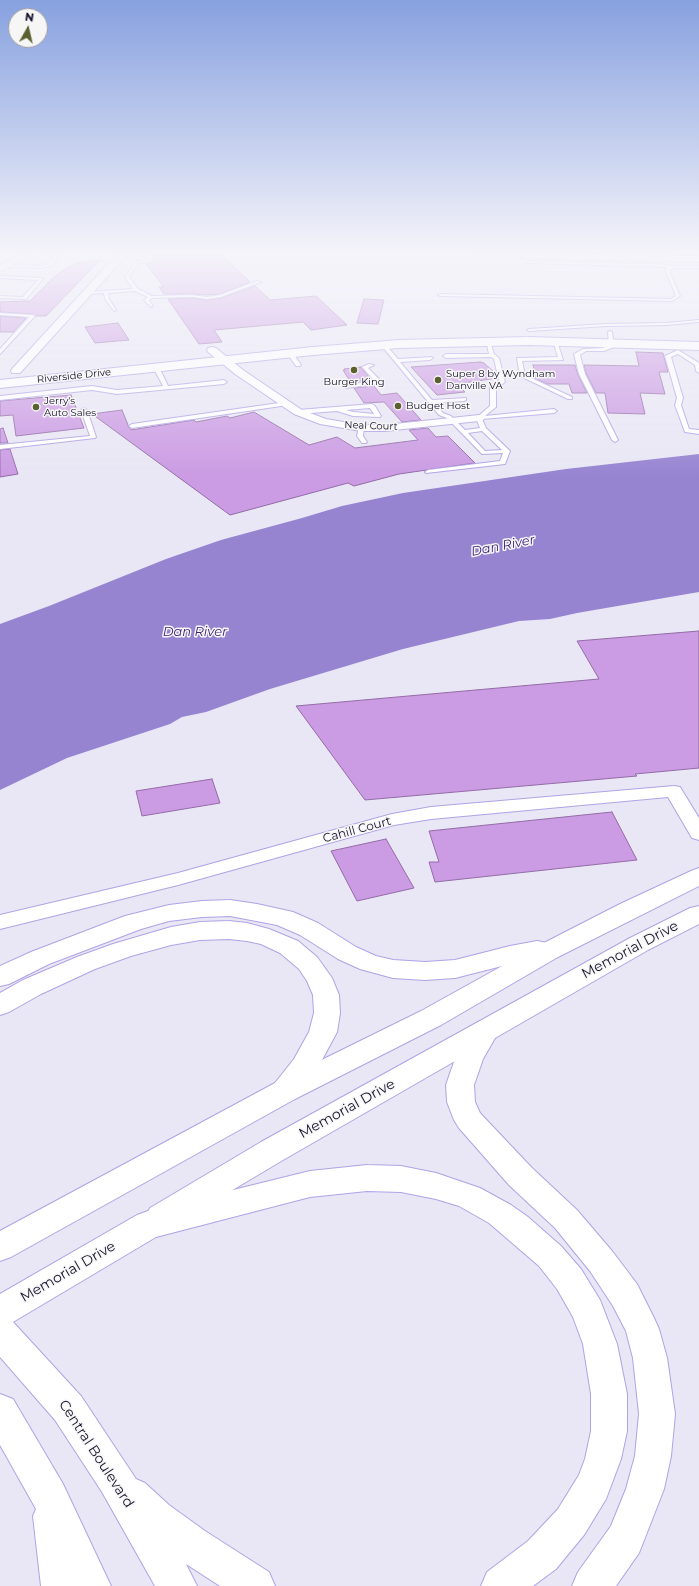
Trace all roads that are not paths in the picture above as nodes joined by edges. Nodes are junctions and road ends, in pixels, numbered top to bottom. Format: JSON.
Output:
{"nodes":[{"id":1,"x":22,"y":328,"type":"edge"},
{"id":2,"x":55,"y":328,"type":"edge"},
{"id":3,"x":560,"y":328,"type":"edge"},
{"id":4,"x":529,"y":330,"type":"junction"},
{"id":5,"x":699,"y":336,"type":"edge"},
{"id":6,"x":611,"y":337,"type":"junction"},
{"id":7,"x":488,"y":341,"type":"junction"},
{"id":8,"x":555,"y":341,"type":"junction"},
{"id":9,"x":383,"y":345,"type":"junction"},
{"id":10,"x":699,"y":346,"type":"edge"},
{"id":11,"x":677,"y":349,"type":"junction"},
{"id":12,"x":212,"y":350,"type":"junction"},
{"id":13,"x":0,"y":352,"type":"edge"},
{"id":14,"x":290,"y":353,"type":"junction"},
{"id":15,"x":492,"y":355,"type":"junction"},
{"id":16,"x":446,"y":356,"type":"dead end"},
{"id":17,"x":430,"y":358,"type":"dead end"},
{"id":18,"x":225,"y":360,"type":"junction"},
{"id":19,"x":397,"y":361,"type":"junction"},
{"id":20,"x":698,"y":364,"type":"edge"},
{"id":21,"x":298,"y":365,"type":"dead end"},
{"id":22,"x":371,"y":365,"type":"dead end"},
{"id":23,"x":156,"y":367,"type":"junction"},
{"id":24,"x":16,"y":371,"type":"junction"},
{"id":25,"x":699,"y":371,"type":"edge"},
{"id":26,"x":87,"y":375,"type":"junction"},
{"id":27,"x":45,"y":379,"type":"junction"},
{"id":28,"x":1,"y":380,"type":"edge"},
{"id":29,"x":224,"y":382,"type":"dead end"},
{"id":30,"x":166,"y":386,"type":"junction"},
{"id":31,"x":348,"y":387,"type":"dead end"},
{"id":32,"x":92,"y":388,"type":"junction"},
{"id":33,"x":54,"y":392,"type":"junction"},
{"id":34,"x":0,"y":398,"type":"edge"},
{"id":35,"x":570,"y":398,"type":"dead end"},
{"id":36,"x":464,"y":399,"type":"dead end"},
{"id":37,"x":431,"y":402,"type":"junction"},
{"id":38,"x":286,"y":404,"type":"junction"},
{"id":39,"x":338,"y":409,"type":"junction"},
{"id":40,"x":84,"y":410,"type":"dead end"},
{"id":41,"x":554,"y":411,"type":"dead end"},
{"id":42,"x":298,"y":412,"type":"junction"},
{"id":43,"x":479,"y":418,"type":"junction"},
{"id":44,"x":453,"y":422,"type":"junction"},
{"id":45,"x":132,"y":426,"type":"dead end"},
{"id":46,"x":360,"y":428,"type":"junction"},
{"id":47,"x":483,"y":429,"type":"junction"},
{"id":48,"x":462,"y":432,"type":"junction"},
{"id":49,"x":699,"y":432,"type":"edge"},
{"id":50,"x":615,"y":440,"type":"dead end"},
{"id":51,"x":364,"y":442,"type":"dead end"},
{"id":52,"x":0,"y":447,"type":"edge"},
{"id":53,"x":507,"y":451,"type":"junction"},
{"id":54,"x":428,"y":472,"type":"dead end"},
{"id":55,"x":699,"y":834,"type":"edge"},
{"id":56,"x":699,"y":876,"type":"edge"},
{"id":57,"x":699,"y":914,"type":"edge"},
{"id":58,"x":0,"y":922,"type":"edge"},
{"id":59,"x":549,"y":951,"type":"junction"},
{"id":60,"x":0,"y":977,"type":"edge"},
{"id":61,"x":0,"y":1005,"type":"edge"},
{"id":62,"x":484,"y":1031,"type":"junction"},
{"id":63,"x":285,"y":1091,"type":"junction"},
{"id":64,"x":148,"y":1225,"type":"junction"},
{"id":65,"x":0,"y":1247,"type":"edge"},
{"id":66,"x":0,"y":1312,"type":"edge"},
{"id":67,"x":0,"y":1332,"type":"edge"},
{"id":68,"x":0,"y":1410,"type":"edge"},
{"id":69,"x":115,"y":1479,"type":"junction"},
{"id":70,"x":50,"y":1497,"type":"junction"},
{"id":71,"x":61,"y":1586,"type":"edge"},
{"id":72,"x":91,"y":1586,"type":"edge"},
{"id":73,"x":177,"y":1586,"type":"edge"},
{"id":74,"x":255,"y":1586,"type":"edge"},
{"id":75,"x":501,"y":1586,"type":"edge"},
{"id":76,"x":592,"y":1586,"type":"edge"}],
"edges":[{"from":1,"to":13,"type":"lane"},
{"from":2,"to":24,"type":"street"},
{"from":3,"to":4,"type":"lane"},
{"from":4,"to":6,"type":"main road","name":"Riverside Drive"},
{"from":4,"to":12,"type":"main road","name":"Riverside Drive"},
{"from":5,"to":6,"type":"main road","name":"Riverside Drive"},
{"from":6,"to":8,"type":"main road","name":"Riverside Drive"},
{"from":6,"to":11,"type":"main road","name":"Riverside Drive"},
{"from":6,"to":50,"type":"lane"},
{"from":7,"to":8,"type":"main road","name":"Riverside Drive"},
{"from":7,"to":9,"type":"main road","name":"Riverside Drive"},
{"from":7,"to":15,"type":"lane"},
{"from":8,"to":35,"type":"lane"},
{"from":9,"to":14,"type":"main road","name":"Riverside Drive"},
{"from":9,"to":19,"type":"lane"},
{"from":10,"to":11,"type":"main road","name":"Riverside Drive"},
{"from":11,"to":20,"type":"lane"},
{"from":11,"to":49,"type":"lane"},
{"from":12,"to":18,"type":"street","name":"Neal Court"},
{"from":12,"to":24,"type":"main road","name":"Riverside Drive"},
{"from":14,"to":18,"type":"main road","name":"Riverside Drive"},
{"from":14,"to":21,"type":"lane"},
{"from":15,"to":16,"type":"lane"},
{"from":15,"to":43,"type":"lane"},
{"from":17,"to":19,"type":"lane"},
{"from":18,"to":23,"type":"main road","name":"Riverside Drive"},
{"from":18,"to":38,"type":"street","name":"Neal Court"},
{"from":19,"to":37,"type":"lane"},
{"from":20,"to":25,"type":"lane"},
{"from":22,"to":31,"type":"lane"},
{"from":23,"to":26,"type":"main road","name":"Riverside Drive"},
{"from":23,"to":30,"type":"lane"},
{"from":24,"to":28,"type":"main road"},
{"from":26,"to":27,"type":"main road","name":"Riverside Drive"},
{"from":26,"to":32,"type":"lane"},
{"from":27,"to":28,"type":"main road","name":"Riverside Drive"},
{"from":27,"to":33,"type":"lane"},
{"from":29,"to":30,"type":"lane"},
{"from":30,"to":32,"type":"lane"},
{"from":32,"to":33,"type":"lane"},
{"from":33,"to":34,"type":"lane"},
{"from":36,"to":37,"type":"lane"},
{"from":37,"to":44,"type":"lane"},
{"from":38,"to":42,"type":"street","name":"Neal Court"},
{"from":38,"to":45,"type":"lane"},
{"from":39,"to":39,"type":"lane"},
{"from":39,"to":42,"type":"lane"},
{"from":40,"to":52,"type":"lane"},
{"from":41,"to":43,"type":"lane"},
{"from":42,"to":46,"type":"street","name":"Neal Court"},
{"from":43,"to":44,"type":"street","name":"Neal Court"},
{"from":43,"to":47,"type":"lane"},
{"from":44,"to":46,"type":"street","name":"Neal Court"},
{"from":44,"to":48,"type":"lane"},
{"from":46,"to":51,"type":"lane"},
{"from":47,"to":48,"type":"lane"},
{"from":47,"to":53,"type":"lane"},
{"from":48,"to":53,"type":"lane"},
{"from":53,"to":54,"type":"lane"},
{"from":55,"to":58,"type":"street","name":"Cahill Court"},
{"from":56,"to":59,"type":"main road"},
{"from":57,"to":62,"type":"main road","name":"Memorial Drive"},
{"from":59,"to":60,"type":"main road"},
{"from":59,"to":63,"type":"main road"},
{"from":61,"to":63,"type":"main road"},
{"from":62,"to":64,"type":"main road","name":"Memorial Drive"},
{"from":62,"to":76,"type":"main road"},
{"from":63,"to":65,"type":"main road"},
{"from":64,"to":66,"type":"main road","name":"Memorial Drive"},
{"from":64,"to":75,"type":"main road"},
{"from":67,"to":69,"type":"main road","name":"Central Boulevard"},
{"from":68,"to":70,"type":"main road"},
{"from":69,"to":73,"type":"main road","name":"Central Boulevard"},
{"from":69,"to":74,"type":"main road"},
{"from":70,"to":71,"type":"main road"},
{"from":70,"to":72,"type":"main road"}]}
